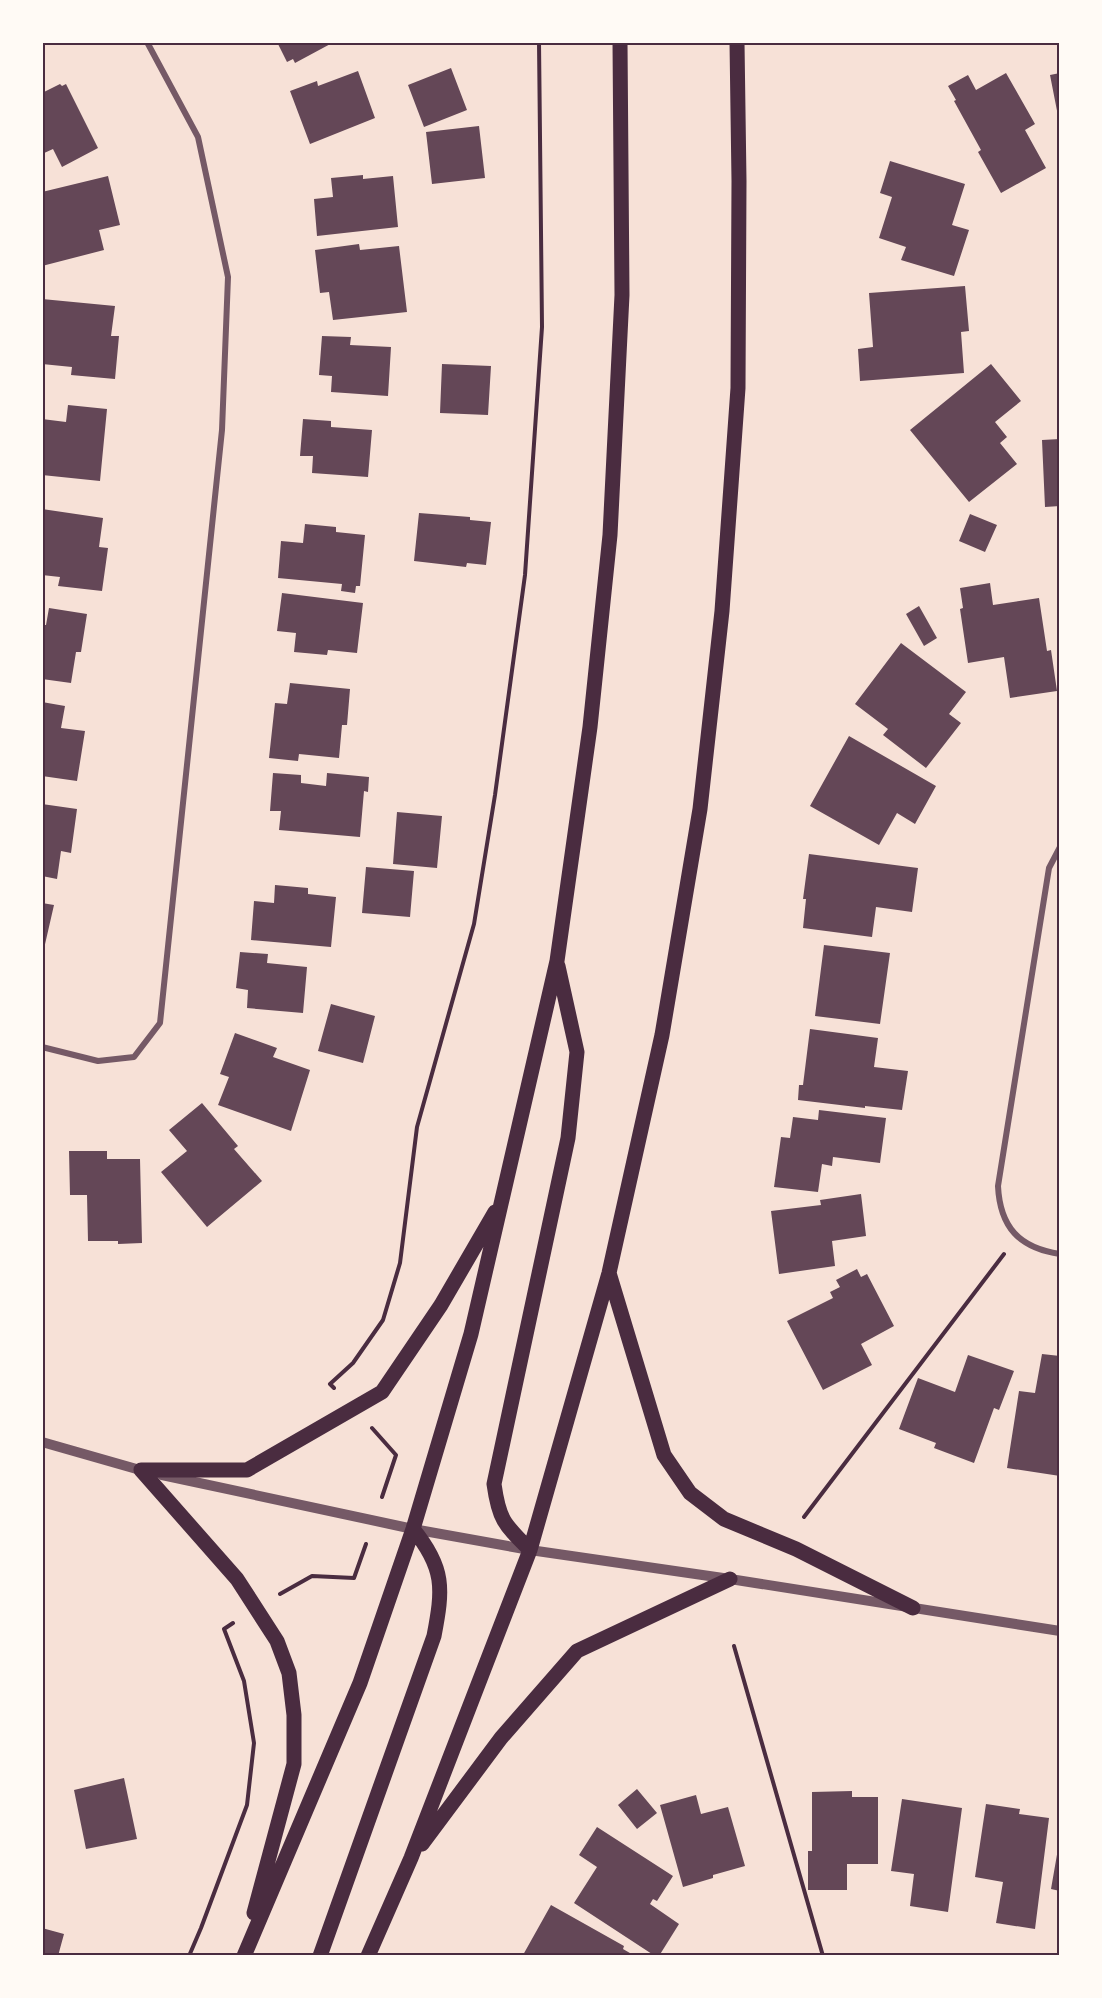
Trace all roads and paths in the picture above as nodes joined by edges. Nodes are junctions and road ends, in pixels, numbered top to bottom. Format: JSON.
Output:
{"nodes":[{"id":1,"x":147,"y":42,"type":"edge"},
{"id":2,"x":539,"y":42,"type":"edge"},
{"id":3,"x":620,"y":42,"type":"edge"},
{"id":4,"x":737,"y":42,"type":"edge"},
{"id":5,"x":1060,"y":847,"type":"edge"},
{"id":6,"x":557,"y":961,"type":"junction"},
{"id":7,"x":42,"y":1047,"type":"edge"},
{"id":8,"x":504,"y":1196,"type":"junction"},
{"id":9,"x":1017,"y":1237,"type":"junction"},
{"id":10,"x":1060,"y":1254,"type":"edge"},
{"id":11,"x":609,"y":1273,"type":"junction"},
{"id":12,"x":355,"y":1409,"type":"junction"},
{"id":13,"x":42,"y":1442,"type":"edge"},
{"id":14,"x":141,"y":1470,"type":"junction"},
{"id":15,"x":804,"y":1517,"type":"dead end"},
{"id":16,"x":374,"y":1520,"type":"junction"},
{"id":17,"x":413,"y":1529,"type":"junction"},
{"id":18,"x":530,"y":1550,"type":"junction"},
{"id":19,"x":730,"y":1579,"type":"junction"},
{"id":20,"x":255,"y":1608,"type":"junction"},
{"id":21,"x":913,"y":1608,"type":"junction"},
{"id":22,"x":1060,"y":1631,"type":"edge"},
{"id":23,"x":734,"y":1646,"type":"dead end"},
{"id":24,"x":411,"y":1858,"type":"junction"},
{"id":25,"x":189,"y":1956,"type":"edge"},
{"id":26,"x":243,"y":1956,"type":"edge"},
{"id":27,"x":320,"y":1956,"type":"edge"},
{"id":28,"x":368,"y":1956,"type":"edge"},
{"id":29,"x":823,"y":1956,"type":"edge"}],
"edges":[{"from":1,"to":7,"type":"street"},
{"from":2,"to":12,"type":"path"},
{"from":3,"to":6,"type":"main road"},
{"from":4,"to":11,"type":"main road"},
{"from":5,"to":9,"type":"street"},
{"from":6,"to":8,"type":"main road"},
{"from":6,"to":18,"type":"main road"},
{"from":8,"to":12,"type":"main road"},
{"from":8,"to":17,"type":"main road"},
{"from":9,"to":10,"type":"street"},
{"from":9,"to":15,"type":"path"},
{"from":11,"to":18,"type":"main road"},
{"from":11,"to":21,"type":"main road"},
{"from":12,"to":14,"type":"main road"},
{"from":12,"to":16,"type":"path"},
{"from":13,"to":14,"type":"street"},
{"from":14,"to":16,"type":"street"},
{"from":14,"to":20,"type":"main road"},
{"from":16,"to":17,"type":"street"},
{"from":16,"to":20,"type":"path"},
{"from":17,"to":18,"type":"street"},
{"from":17,"to":26,"type":"main road"},
{"from":17,"to":27,"type":"main road"},
{"from":18,"to":19,"type":"street"},
{"from":18,"to":24,"type":"main road"},
{"from":19,"to":21,"type":"street"},
{"from":19,"to":24,"type":"main road"},
{"from":20,"to":25,"type":"path"},
{"from":20,"to":26,"type":"main road"},
{"from":21,"to":22,"type":"street"},
{"from":23,"to":29,"type":"path"},
{"from":24,"to":28,"type":"main road"}]}
